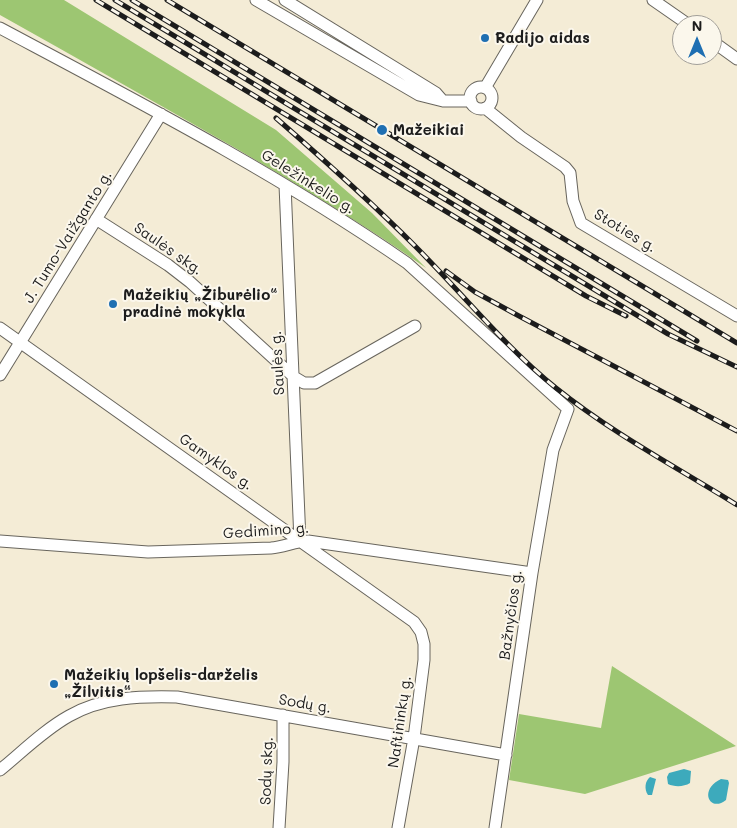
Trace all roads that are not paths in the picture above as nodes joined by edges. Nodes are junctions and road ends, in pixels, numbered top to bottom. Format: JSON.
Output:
{"nodes":[{"id":1,"x":256,"y":0,"type":"edge"},
{"id":2,"x":285,"y":0,"type":"edge"},
{"id":3,"x":537,"y":0,"type":"edge"},
{"id":4,"x":653,"y":0,"type":"edge"},
{"id":5,"x":675,"y":15,"type":"edge"},
{"id":6,"x":0,"y":28,"type":"edge"},
{"id":7,"x":722,"y":48,"type":"edge"},
{"id":8,"x":737,"y":59,"type":"edge"},
{"id":9,"x":485,"y":88,"type":"junction"},
{"id":10,"x":444,"y":101,"type":"junction"},
{"id":11,"x":471,"y":101,"type":"junction"},
{"id":12,"x":485,"y":108,"type":"junction"},
{"id":13,"x":162,"y":114,"type":"junction"},
{"id":14,"x":285,"y":185,"type":"junction"},
{"id":15,"x":96,"y":219,"type":"junction"},
{"id":16,"x":737,"y":316,"type":"edge"},
{"id":17,"x":416,"y":326,"type":"dead end"},
{"id":18,"x":0,"y":328,"type":"edge"},
{"id":19,"x":21,"y":342,"type":"junction"},
{"id":20,"x":0,"y":375,"type":"edge"},
{"id":21,"x":294,"y":377,"type":"junction"},
{"id":22,"x":568,"y":409,"type":"joint"},
{"id":23,"x":0,"y":541,"type":"edge"},
{"id":24,"x":300,"y":541,"type":"junction"},
{"id":25,"x":532,"y":573,"type":"junction"},
{"id":26,"x":414,"y":622,"type":"joint"},
{"id":27,"x":283,"y":715,"type":"junction"},
{"id":28,"x":414,"y":738,"type":"junction"},
{"id":29,"x":506,"y":754,"type":"junction"},
{"id":30,"x":0,"y":770,"type":"edge"},
{"id":31,"x":279,"y":828,"type":"edge"},
{"id":32,"x":398,"y":828,"type":"edge"},
{"id":33,"x":496,"y":828,"type":"edge"}],
"edges":[{"from":1,"to":10,"type":"street"},
{"from":2,"to":10,"type":"street"},
{"from":3,"to":9,"type":"street"},
{"from":4,"to":5,"type":"street"},
{"from":6,"to":13,"type":"street","name":"Geležinkelio g."},
{"from":7,"to":8,"type":"street"},
{"from":9,"to":11,"type":"street"},
{"from":9,"to":12,"type":"street"},
{"from":10,"to":11,"type":"street"},
{"from":11,"to":12,"type":"street"},
{"from":12,"to":16,"type":"street","name":"Stoties g."},
{"from":13,"to":14,"type":"street","name":"Geležinkelio g."},
{"from":13,"to":15,"type":"street","name":"J. Tumo-Vaižganto g."},
{"from":14,"to":21,"type":"street","name":"Saulės g."},
{"from":14,"to":22,"type":"street","name":"Geležinkelio g."},
{"from":15,"to":19,"type":"street","name":"J. Tumo-Vaižganto g."},
{"from":15,"to":21,"type":"street","name":"Saulės skg."},
{"from":17,"to":21,"type":"street"},
{"from":18,"to":19,"type":"street","name":"Gamyklos g."},
{"from":19,"to":20,"type":"street","name":"J. Tumo-Vaižganto g."},
{"from":19,"to":24,"type":"street","name":"Gamyklos g."},
{"from":21,"to":24,"type":"street","name":"Saulės g."},
{"from":22,"to":25,"type":"street","name":"Bažnyčios g."},
{"from":23,"to":24,"type":"street","name":"Gedimino g."},
{"from":24,"to":25,"type":"street","name":"Gedimino g."},
{"from":24,"to":26,"type":"street","name":"Gamyklos g."},
{"from":25,"to":29,"type":"street","name":"Bažnyčios g."},
{"from":26,"to":28,"type":"street","name":"Naftininkų g."},
{"from":27,"to":28,"type":"street","name":"Sodų g."},
{"from":27,"to":30,"type":"street","name":"Sodų g."},
{"from":27,"to":31,"type":"street","name":"Sodų skg."},
{"from":28,"to":29,"type":"street","name":"Sodų g."},
{"from":28,"to":32,"type":"street","name":"Naftininkų g."},
{"from":29,"to":33,"type":"street","name":"Bažnyčios g."}]}
